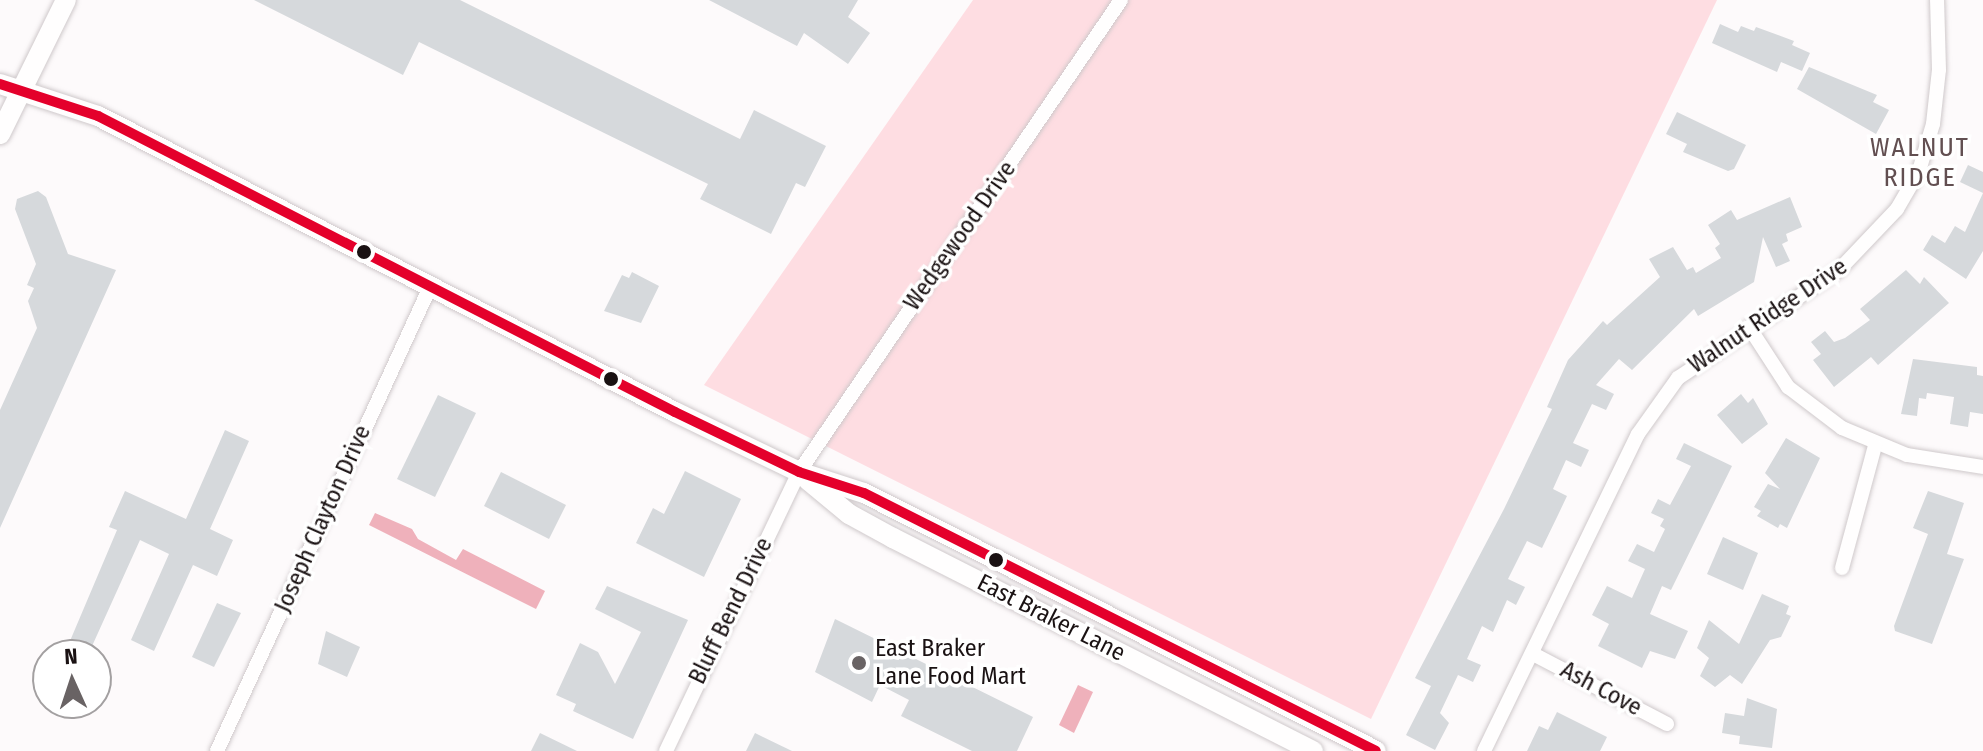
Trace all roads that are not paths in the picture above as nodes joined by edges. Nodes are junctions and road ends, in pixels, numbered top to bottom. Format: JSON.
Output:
{"nodes":[{"id":1,"x":66,"y":0,"type":"edge"},
{"id":2,"x":1121,"y":0,"type":"edge"},
{"id":3,"x":1937,"y":0,"type":"edge"},
{"id":4,"x":0,"y":84,"type":"edge"},
{"id":5,"x":23,"y":90,"type":"junction"},
{"id":6,"x":0,"y":134,"type":"edge"},
{"id":7,"x":430,"y":287,"type":"junction"},
{"id":8,"x":1749,"y":327,"type":"junction"},
{"id":9,"x":1875,"y":446,"type":"junction"},
{"id":10,"x":1983,"y":467,"type":"edge"},
{"id":11,"x":799,"y":472,"type":"junction"},
{"id":12,"x":1842,"y":568,"type":"dead end"},
{"id":13,"x":1535,"y":655,"type":"junction"},
{"id":14,"x":1667,"y":724,"type":"dead end"},
{"id":15,"x":217,"y":751,"type":"edge"},
{"id":16,"x":666,"y":751,"type":"edge"},
{"id":17,"x":1313,"y":751,"type":"edge"},
{"id":18,"x":1376,"y":751,"type":"edge"},
{"id":19,"x":1484,"y":751,"type":"edge"}],
"edges":[{"from":1,"to":5,"type":"main road"},
{"from":2,"to":11,"type":"street","name":"Wedgewood Drive"},
{"from":3,"to":8,"type":"street","name":"Walnut Ridge Drive"},
{"from":4,"to":5,"type":"main road","name":"East Braker Lane"},
{"from":5,"to":6,"type":"main road"},
{"from":5,"to":7,"type":"main road","name":"East Braker Lane"},
{"from":7,"to":11,"type":"main road","name":"East Braker Lane"},
{"from":7,"to":15,"type":"street","name":"Joseph Clayton Drive"},
{"from":8,"to":9,"type":"street"},
{"from":8,"to":13,"type":"street","name":"Walnut Ridge Drive"},
{"from":9,"to":10,"type":"street"},
{"from":9,"to":12,"type":"street"},
{"from":11,"to":16,"type":"street","name":"Bluff Bend Drive"},
{"from":11,"to":17,"type":"main road","name":"East Braker Lane"},
{"from":11,"to":18,"type":"main road","name":"East Braker Lane"},
{"from":13,"to":14,"type":"street","name":"Ash Cove"},
{"from":13,"to":19,"type":"street","name":"Walnut Ridge Drive"}]}
